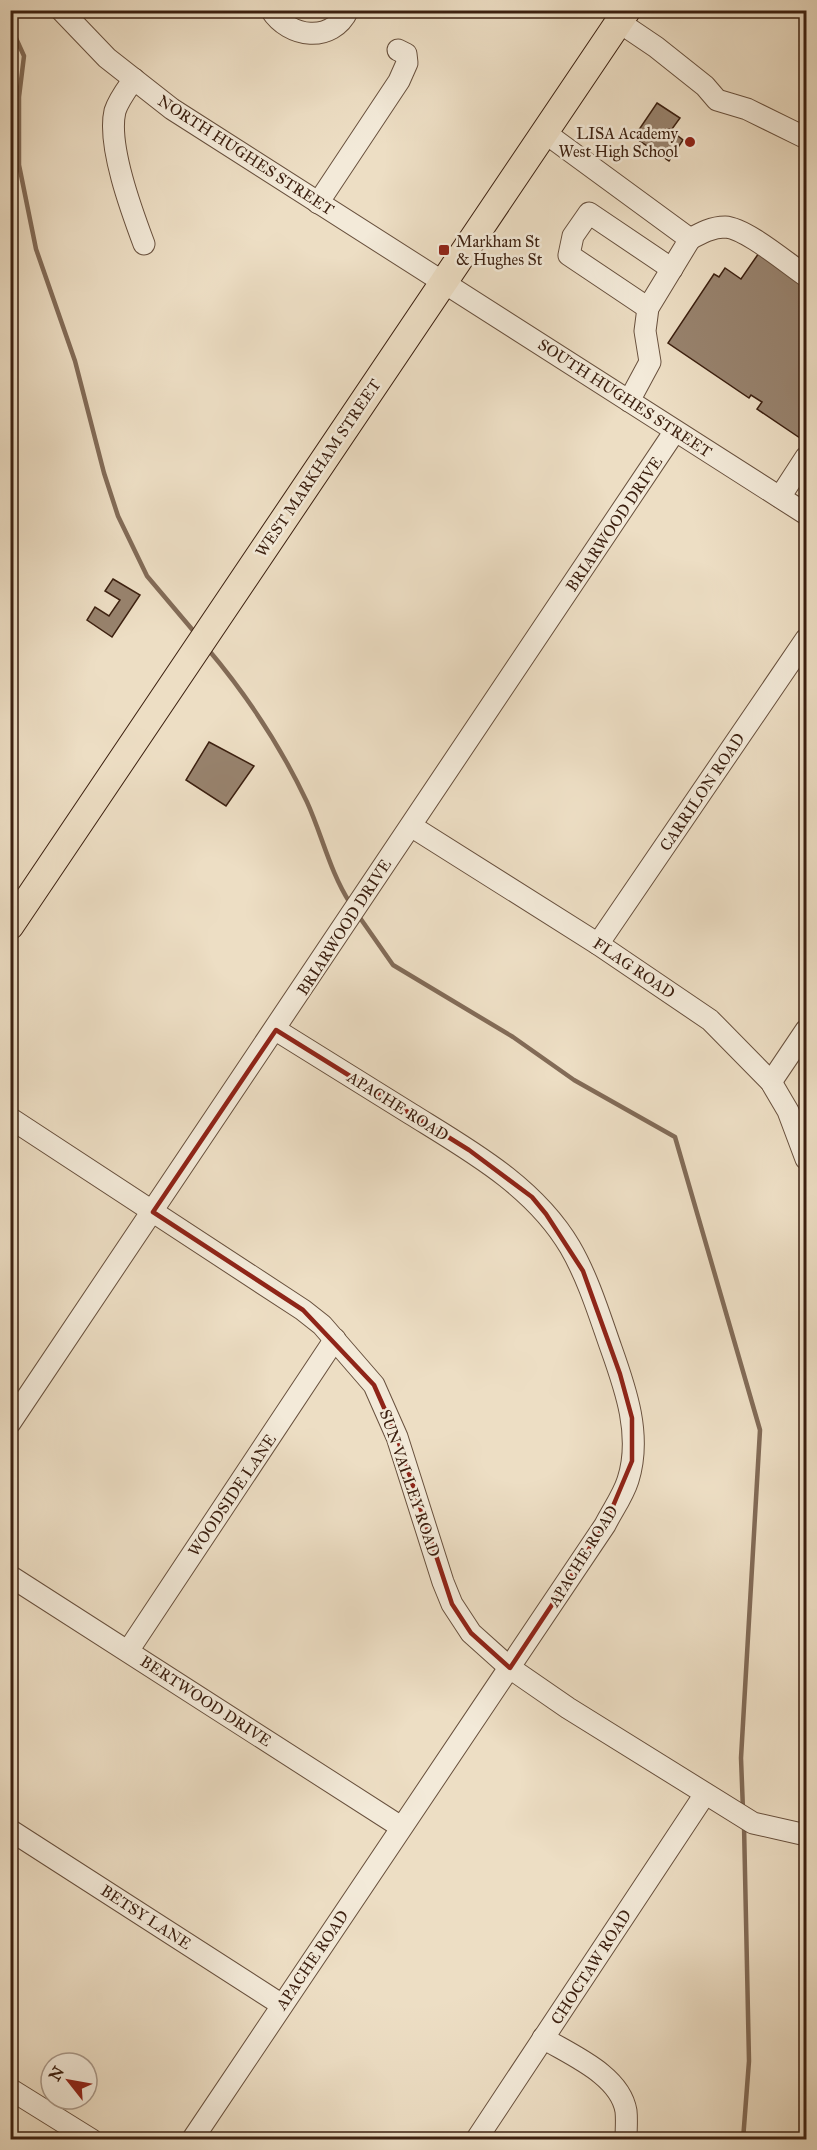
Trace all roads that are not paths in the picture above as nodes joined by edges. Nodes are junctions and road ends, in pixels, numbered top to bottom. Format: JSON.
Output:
{"nodes":[{"id":1,"x":61,"y":10,"type":"edge"},
{"id":2,"x":272,"y":10,"type":"edge"},
{"id":3,"x":348,"y":10,"type":"edge"},
{"id":4,"x":623,"y":16,"type":"edge"},
{"id":5,"x":398,"y":50,"type":"dead end"},
{"id":6,"x":135,"y":79,"type":"junction"},
{"id":7,"x":544,"y":132,"type":"junction"},
{"id":8,"x":807,"y":138,"type":"edge"},
{"id":9,"x":318,"y":203,"type":"junction"},
{"id":10,"x":690,"y":239,"type":"junction"},
{"id":11,"x":144,"y":244,"type":"dead end"},
{"id":12,"x":672,"y":269,"type":"junction"},
{"id":13,"x":807,"y":276,"type":"edge"},
{"id":14,"x":444,"y":283,"type":"junction"},
{"id":15,"x":648,"y":308,"type":"junction"},
{"id":16,"x":629,"y":401,"type":"junction"},
{"id":17,"x":675,"y":431,"type":"junction"},
{"id":18,"x":807,"y":457,"type":"edge"},
{"id":19,"x":780,"y":497,"type":"junction"},
{"id":20,"x":807,"y":514,"type":"edge"},
{"id":21,"x":807,"y":639,"type":"edge"},
{"id":22,"x":411,"y":826,"type":"junction"},
{"id":23,"x":10,"y":926,"type":"edge"},
{"id":24,"x":598,"y":944,"type":"junction"},
{"id":25,"x":276,"y":1030,"type":"junction"},
{"id":26,"x":807,"y":1030,"type":"edge"},
{"id":27,"x":771,"y":1082,"type":"junction"},
{"id":28,"x":10,"y":1118,"type":"edge"},
{"id":29,"x":807,"y":1159,"type":"edge"},
{"id":30,"x":153,"y":1212,"type":"junction"},
{"id":31,"x":335,"y":1339,"type":"junction"},
{"id":32,"x":10,"y":1423,"type":"edge"},
{"id":33,"x":10,"y":1576,"type":"edge"},
{"id":34,"x":128,"y":1651,"type":"junction"},
{"id":35,"x":510,"y":1668,"type":"junction"},
{"id":36,"x":705,"y":1794,"type":"junction"},
{"id":37,"x":401,"y":1827,"type":"junction"},
{"id":38,"x":10,"y":1830,"type":"edge"},
{"id":39,"x":807,"y":1835,"type":"edge"},
{"id":40,"x":282,"y":2005,"type":"junction"},
{"id":41,"x":543,"y":2038,"type":"junction"},
{"id":42,"x":10,"y":2089,"type":"edge"},
{"id":43,"x":92,"y":2139,"type":"edge"},
{"id":44,"x":192,"y":2139,"type":"edge"},
{"id":45,"x":476,"y":2139,"type":"edge"},
{"id":46,"x":627,"y":2139,"type":"edge"}],
"edges":[{"from":1,"to":6,"type":"street","name":"NORTH HUGHES STREET"},
{"from":2,"to":3,"type":"street"},
{"from":4,"to":7,"type":"main road","name":"WEST MARKHAM STREET"},
{"from":4,"to":8,"type":"street"},
{"from":5,"to":9,"type":"street"},
{"from":6,"to":9,"type":"street","name":"NORTH HUGHES STREET"},
{"from":6,"to":11,"type":"street"},
{"from":7,"to":10,"type":"street"},
{"from":7,"to":14,"type":"main road","name":"WEST MARKHAM STREET"},
{"from":9,"to":14,"type":"street","name":"NORTH HUGHES STREET"},
{"from":10,"to":12,"type":"street"},
{"from":10,"to":13,"type":"street"},
{"from":12,"to":15,"type":"street"},
{"from":12,"to":15,"type":"street"},
{"from":14,"to":16,"type":"street","name":"SOUTH HUGHES STREET"},
{"from":14,"to":23,"type":"main road","name":"WEST MARKHAM STREET"},
{"from":15,"to":16,"type":"street"},
{"from":16,"to":17,"type":"street","name":"SOUTH HUGHES STREET"},
{"from":17,"to":19,"type":"street","name":"SOUTH HUGHES STREET"},
{"from":17,"to":22,"type":"street","name":"BRIARWOOD DRIVE"},
{"from":18,"to":19,"type":"street"},
{"from":19,"to":20,"type":"street","name":"SOUTH HUGHES STREET"},
{"from":21,"to":24,"type":"street","name":"CARRILON ROAD"},
{"from":22,"to":24,"type":"street","name":"FLAG ROAD"},
{"from":22,"to":25,"type":"street","name":"BRIARWOOD DRIVE"},
{"from":24,"to":27,"type":"street","name":"FLAG ROAD"},
{"from":25,"to":30,"type":"street","name":"BRIARWOOD DRIVE"},
{"from":25,"to":35,"type":"street","name":"APACHE ROAD"},
{"from":26,"to":27,"type":"street"},
{"from":27,"to":29,"type":"street","name":"FLAG ROAD"},
{"from":28,"to":30,"type":"street","name":"SUN VALLEY ROAD"},
{"from":30,"to":31,"type":"street","name":"SUN VALLEY ROAD"},
{"from":30,"to":32,"type":"street","name":"BRIARWOOD DRIVE"},
{"from":31,"to":34,"type":"street","name":"WOODSIDE LANE"},
{"from":31,"to":35,"type":"street","name":"SUN VALLEY ROAD"},
{"from":33,"to":34,"type":"street","name":"BERTWOOD DRIVE"},
{"from":34,"to":37,"type":"street","name":"BERTWOOD DRIVE"},
{"from":35,"to":36,"type":"street","name":"SUN VALLEY ROAD"},
{"from":35,"to":37,"type":"street","name":"APACHE ROAD"},
{"from":36,"to":39,"type":"street","name":"SUN VALLEY ROAD"},
{"from":36,"to":41,"type":"street","name":"CHOCTAW ROAD"},
{"from":37,"to":40,"type":"street","name":"APACHE ROAD"},
{"from":38,"to":40,"type":"street","name":"BETSY LANE"},
{"from":40,"to":44,"type":"street","name":"APACHE ROAD"},
{"from":41,"to":45,"type":"street","name":"CHOCTAW ROAD"},
{"from":41,"to":46,"type":"street"},
{"from":42,"to":43,"type":"street"}]}
